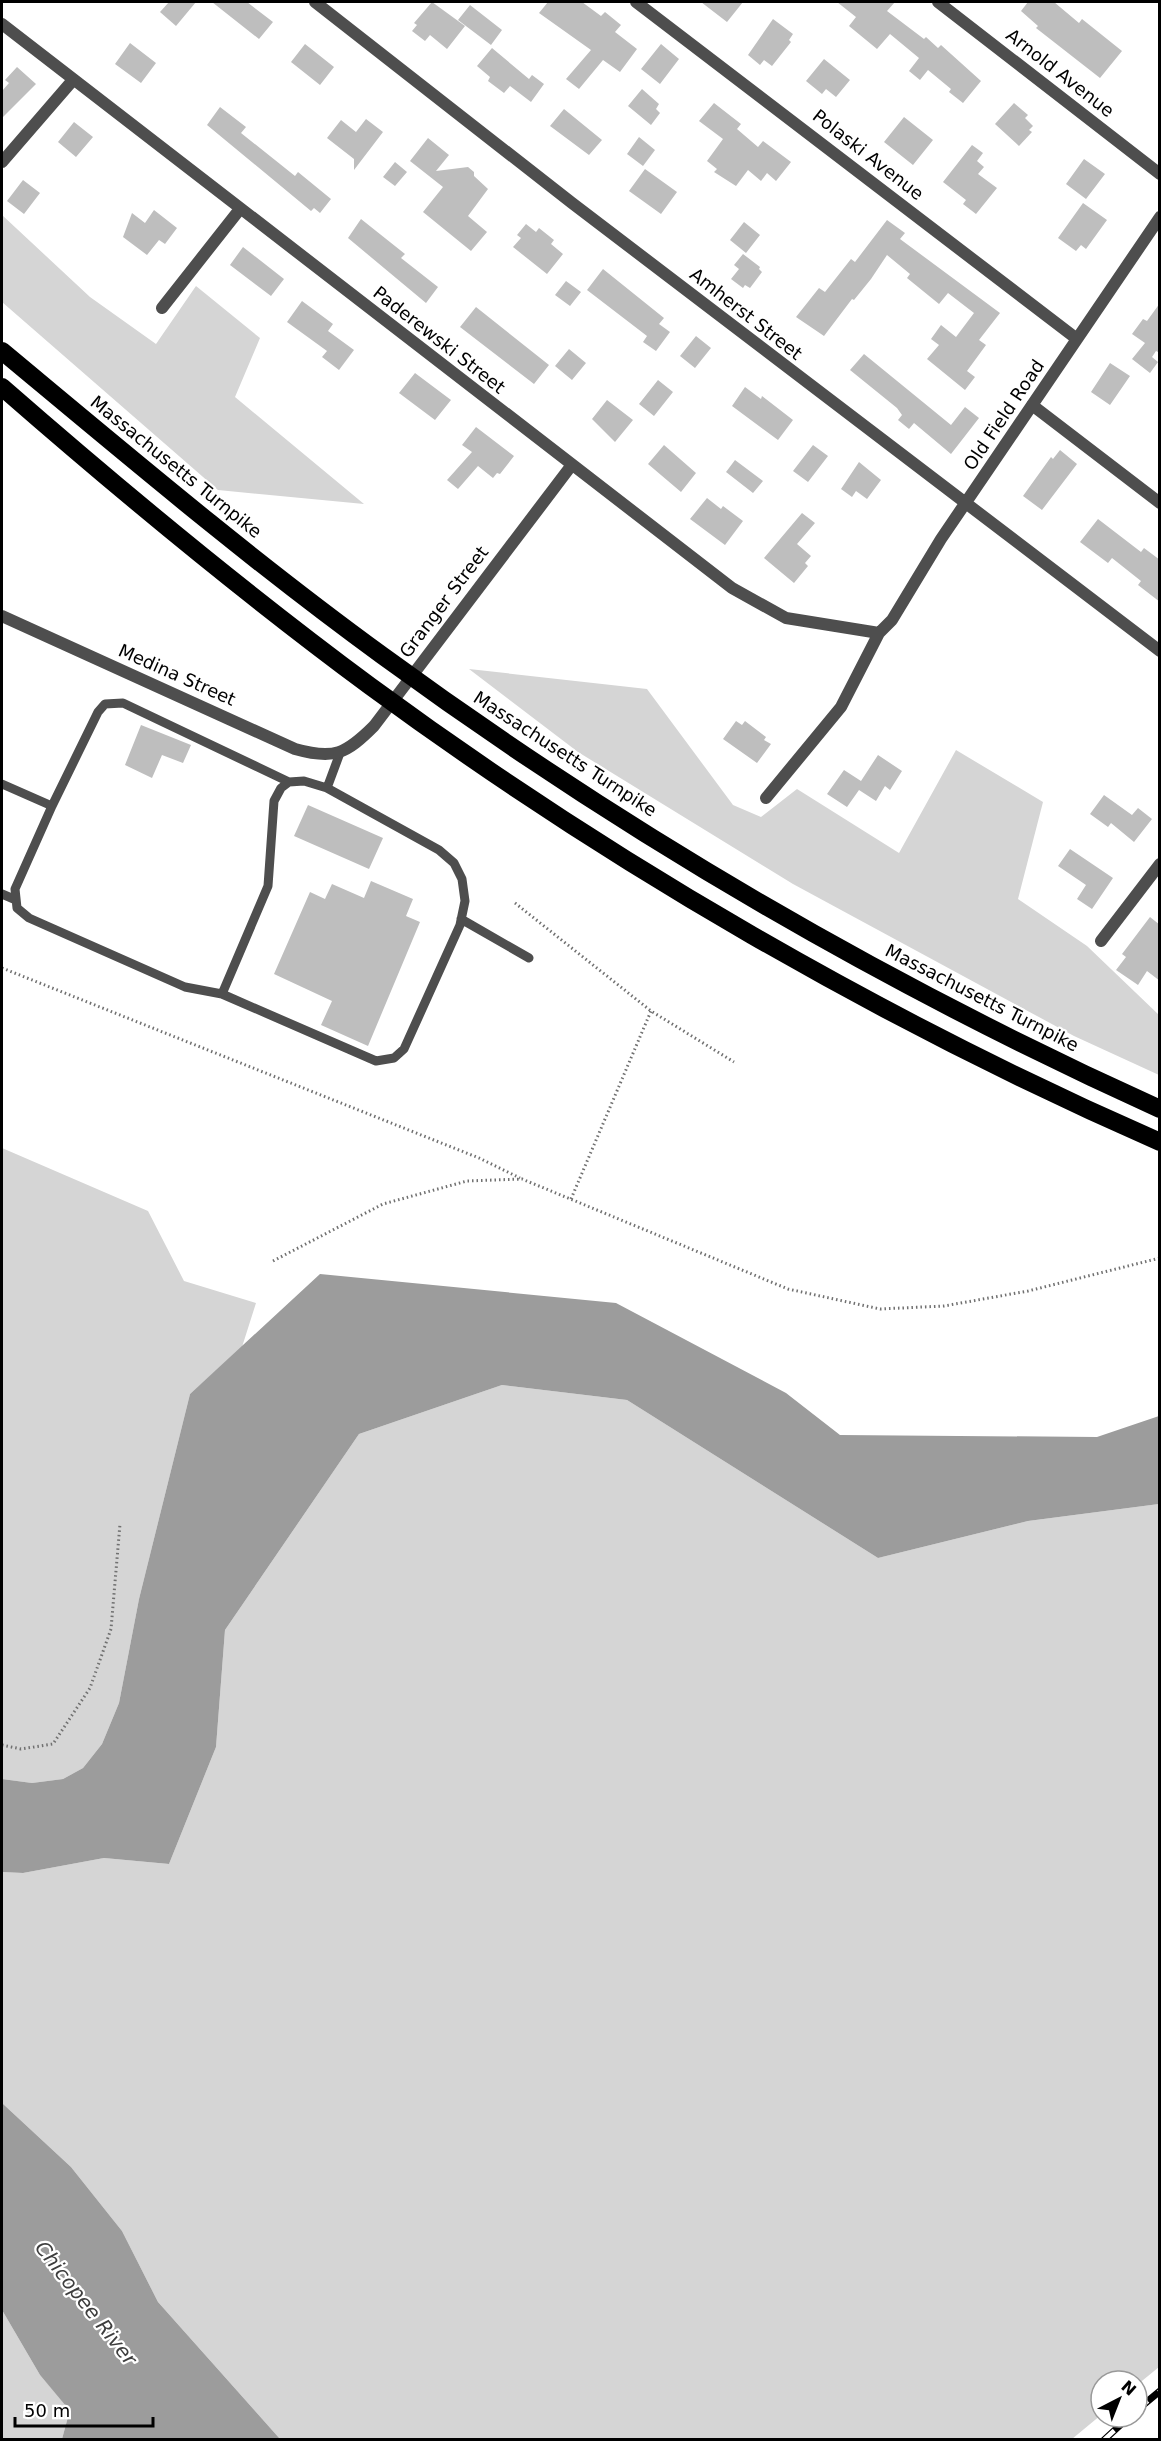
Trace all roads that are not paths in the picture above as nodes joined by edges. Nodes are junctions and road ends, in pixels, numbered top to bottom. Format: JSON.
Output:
{"nodes":[{"id":1,"x":315,"y":2,"type":"edge"},
{"id":2,"x":636,"y":2,"type":"edge"},
{"id":3,"x":938,"y":2,"type":"edge"},
{"id":4,"x":2,"y":24,"type":"edge"},
{"id":5,"x":73,"y":80,"type":"junction"},
{"id":6,"x":2,"y":162,"type":"edge"},
{"id":7,"x":1160,"y":174,"type":"edge"},
{"id":8,"x":240,"y":209,"type":"junction"},
{"id":9,"x":1160,"y":217,"type":"edge"},
{"id":10,"x":162,"y":308,"type":"dead end"},
{"id":11,"x":1077,"y":339,"type":"junction"},
{"id":12,"x":2,"y":351,"type":"edge"},
{"id":13,"x":2,"y":387,"type":"edge"},
{"id":14,"x":1032,"y":405,"type":"junction"},
{"id":15,"x":571,"y":466,"type":"junction"},
{"id":16,"x":966,"y":502,"type":"junction"},
{"id":17,"x":1160,"y":503,"type":"edge"},
{"id":18,"x":2,"y":616,"type":"edge"},
{"id":19,"x":879,"y":633,"type":"junction"},
{"id":20,"x":1160,"y":651,"type":"edge"},
{"id":21,"x":340,"y":753,"type":"junction"},
{"id":22,"x":290,"y":782,"type":"junction"},
{"id":23,"x":2,"y":784,"type":"edge"},
{"id":24,"x":327,"y":788,"type":"junction"},
{"id":25,"x":766,"y":798,"type":"dead end"},
{"id":26,"x":52,"y":806,"type":"junction"},
{"id":27,"x":1160,"y":864,"type":"edge"},
{"id":28,"x":2,"y":894,"type":"edge"},
{"id":29,"x":16,"y":900,"type":"junction"},
{"id":30,"x":461,"y":919,"type":"junction"},
{"id":31,"x":1101,"y":941,"type":"dead end"},
{"id":32,"x":530,"y":958,"type":"dead end"},
{"id":33,"x":222,"y":994,"type":"junction"},
{"id":34,"x":1160,"y":1109,"type":"edge"},
{"id":35,"x":1160,"y":1142,"type":"edge"}],
"edges":[{"from":1,"to":16,"type":"street","name":"Amherst Street"},
{"from":2,"to":11,"type":"street","name":"Polaski Avenue"},
{"from":3,"to":7,"type":"street","name":"Arnold Avenue"},
{"from":4,"to":5,"type":"street","name":"Paderewski Street"},
{"from":5,"to":6,"type":"street"},
{"from":5,"to":8,"type":"street","name":"Paderewski Street"},
{"from":8,"to":10,"type":"street"},
{"from":8,"to":15,"type":"street","name":"Paderewski Street"},
{"from":9,"to":11,"type":"street","name":"Old Field Road"},
{"from":11,"to":14,"type":"street","name":"Old Field Road"},
{"from":12,"to":34,"type":"highway","name":"Massachusetts Turnpike"},
{"from":13,"to":35,"type":"highway"},
{"from":14,"to":16,"type":"street","name":"Old Field Road"},
{"from":14,"to":17,"type":"street"},
{"from":15,"to":19,"type":"street","name":"Paderewski Street"},
{"from":15,"to":21,"type":"street","name":"Granger Street"},
{"from":16,"to":19,"type":"street","name":"Old Field Road"},
{"from":16,"to":20,"type":"street","name":"Amherst Street"},
{"from":18,"to":21,"type":"street","name":"Medina Street"},
{"from":19,"to":25,"type":"street","name":"Old Field Road"},
{"from":21,"to":24,"type":"lane"},
{"from":22,"to":24,"type":"lane"},
{"from":22,"to":26,"type":"lane"},
{"from":22,"to":33,"type":"lane"},
{"from":23,"to":26,"type":"lane"},
{"from":24,"to":30,"type":"lane"},
{"from":26,"to":29,"type":"lane"},
{"from":27,"to":31,"type":"street"},
{"from":28,"to":29,"type":"lane"},
{"from":29,"to":33,"type":"lane"},
{"from":30,"to":32,"type":"lane"},
{"from":30,"to":33,"type":"lane"}]}
